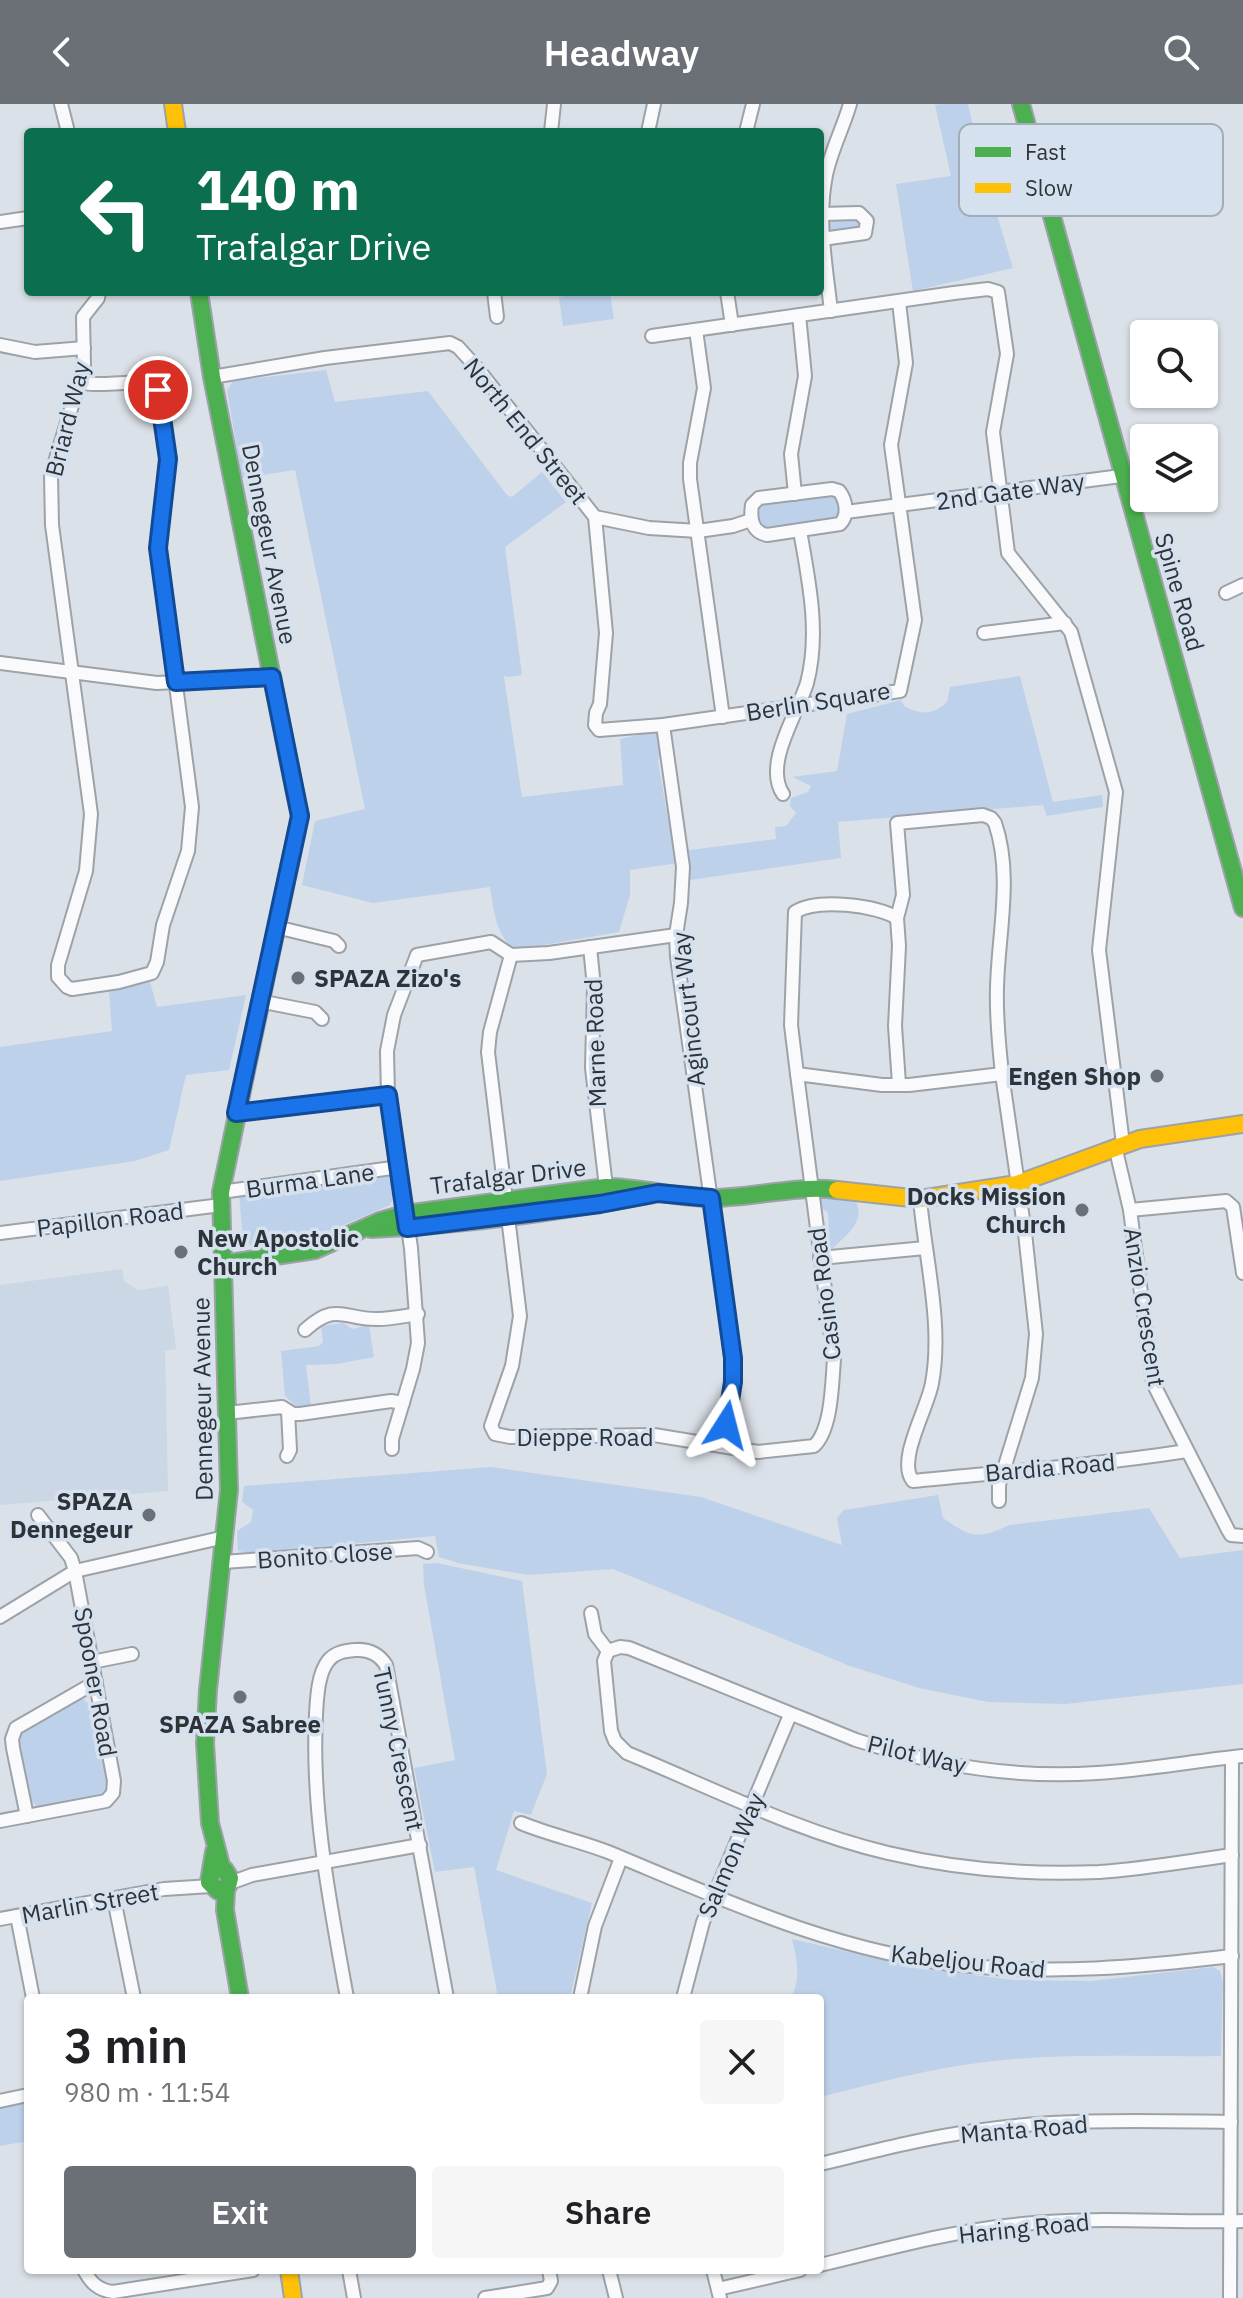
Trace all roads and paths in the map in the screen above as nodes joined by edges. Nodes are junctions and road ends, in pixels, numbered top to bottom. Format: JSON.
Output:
{"nodes":[{"id":1,"x":61,"y":104,"type":"edge"},
{"id":2,"x":173,"y":104,"type":"edge"},
{"id":3,"x":554,"y":104,"type":"edge"},
{"id":4,"x":654,"y":104,"type":"edge"},
{"id":5,"x":753,"y":104,"type":"edge"},
{"id":6,"x":850,"y":104,"type":"edge"},
{"id":7,"x":1021,"y":104,"type":"edge"},
{"id":8,"x":1026,"y":124,"type":"edge"},
{"id":9,"x":67,"y":128,"type":"edge"},
{"id":10,"x":176,"y":128,"type":"edge"},
{"id":11,"x":551,"y":128,"type":"edge"},
{"id":12,"x":649,"y":128,"type":"edge"},
{"id":13,"x":747,"y":128,"type":"edge"},
{"id":14,"x":824,"y":185,"type":"edge"},
{"id":15,"x":824,"y":214,"type":"edge"},
{"id":16,"x":1051,"y":216,"type":"edge"},
{"id":17,"x":24,"y":219,"type":"edge"},
{"id":18,"x":0,"y":222,"type":"edge"},
{"id":19,"x":824,"y":239,"type":"edge"},
{"id":20,"x":824,"y":255,"type":"edge"},
{"id":21,"x":98,"y":296,"type":"edge"},
{"id":22,"x":200,"y":296,"type":"edge"},
{"id":23,"x":494,"y":296,"type":"edge"},
{"id":24,"x":728,"y":296,"type":"edge"},
{"id":25,"x":899,"y":302,"type":"junction"},
{"id":26,"x":831,"y":311,"type":"junction"},
{"id":27,"x":799,"y":315,"type":"junction"},
{"id":28,"x":497,"y":317,"type":"dead end"},
{"id":29,"x":732,"y":325,"type":"junction"},
{"id":30,"x":696,"y":330,"type":"junction"},
{"id":31,"x":652,"y":336,"type":"dead end"},
{"id":32,"x":0,"y":345,"type":"edge"},
{"id":33,"x":84,"y":348,"type":"junction"},
{"id":34,"x":212,"y":377,"type":"junction"},
{"id":35,"x":79,"y":382,"type":"junction"},
{"id":36,"x":1121,"y":476,"type":"junction"},
{"id":37,"x":1000,"y":493,"type":"junction"},
{"id":38,"x":795,"y":494,"type":"junction"},
{"id":39,"x":899,"y":506,"type":"junction"},
{"id":40,"x":846,"y":512,"type":"junction"},
{"id":41,"x":595,"y":517,"type":"junction"},
{"id":42,"x":751,"y":520,"type":"junction"},
{"id":43,"x":698,"y":531,"type":"junction"},
{"id":44,"x":800,"y":531,"type":"junction"},
{"id":45,"x":1243,"y":585,"type":"edge"},
{"id":46,"x":1226,"y":593,"type":"dead end"},
{"id":47,"x":1065,"y":623,"type":"junction"},
{"id":48,"x":984,"y":633,"type":"dead end"},
{"id":49,"x":0,"y":663,"type":"edge"},
{"id":50,"x":71,"y":671,"type":"junction"},
{"id":51,"x":272,"y":677,"type":"junction"},
{"id":52,"x":176,"y":682,"type":"junction"},
{"id":53,"x":798,"y":706,"type":"junction"},
{"id":54,"x":723,"y":717,"type":"junction"},
{"id":55,"x":663,"y":725,"type":"junction"},
{"id":56,"x":783,"y":794,"type":"dead end"},
{"id":57,"x":1243,"y":908,"type":"edge"},
{"id":58,"x":897,"y":918,"type":"junction"},
{"id":59,"x":276,"y":927,"type":"junction"},
{"id":60,"x":676,"y":935,"type":"junction"},
{"id":61,"x":339,"y":946,"type":"dead end"},
{"id":62,"x":590,"y":947,"type":"junction"},
{"id":63,"x":511,"y":955,"type":"junction"},
{"id":64,"x":259,"y":1001,"type":"junction"},
{"id":65,"x":322,"y":1019,"type":"dead end"},
{"id":66,"x":797,"y":1074,"type":"junction"},
{"id":67,"x":1002,"y":1074,"type":"junction"},
{"id":68,"x":899,"y":1084,"type":"junction"},
{"id":69,"x":388,"y":1095,"type":"junction"},
{"id":70,"x":236,"y":1113,"type":"junction"},
{"id":71,"x":1243,"y":1124,"type":"edge"},
{"id":72,"x":1119,"y":1145,"type":"junction"},
{"id":73,"x":399,"y":1167,"type":"junction"},
{"id":74,"x":1017,"y":1184,"type":"junction"},
{"id":75,"x":606,"y":1187,"type":"junction"},
{"id":76,"x":811,"y":1187,"type":"junction"},
{"id":77,"x":658,"y":1193,"type":"junction"},
{"id":78,"x":221,"y":1198,"type":"junction"},
{"id":79,"x":711,"y":1198,"type":"junction"},
{"id":80,"x":920,"y":1199,"type":"junction"},
{"id":81,"x":507,"y":1208,"type":"junction"},
{"id":82,"x":1130,"y":1210,"type":"junction"},
{"id":83,"x":406,"y":1221,"type":"junction"},
{"id":84,"x":0,"y":1233,"type":"edge"},
{"id":85,"x":925,"y":1248,"type":"junction"},
{"id":86,"x":820,"y":1258,"type":"junction"},
{"id":87,"x":223,"y":1264,"type":"junction"},
{"id":88,"x":1243,"y":1273,"type":"edge"},
{"id":89,"x":418,"y":1314,"type":"junction"},
{"id":90,"x":305,"y":1330,"type":"dead end"},
{"id":91,"x":403,"y":1403,"type":"junction"},
{"id":92,"x":288,"y":1411,"type":"junction"},
{"id":93,"x":227,"y":1413,"type":"junction"},
{"id":94,"x":722,"y":1446,"type":"junction"},
{"id":95,"x":814,"y":1446,"type":"joint"},
{"id":96,"x":392,"y":1449,"type":"dead end"},
{"id":97,"x":1187,"y":1451,"type":"junction"},
{"id":98,"x":287,"y":1456,"type":"dead end"},
{"id":99,"x":1004,"y":1471,"type":"junction"},
{"id":100,"x":999,"y":1501,"type":"dead end"},
{"id":101,"x":38,"y":1515,"type":"dead end"},
{"id":102,"x":1243,"y":1536,"type":"edge"},
{"id":103,"x":225,"y":1537,"type":"junction"},
{"id":104,"x":427,"y":1552,"type":"dead end"},
{"id":105,"x":223,"y":1562,"type":"junction"},
{"id":106,"x":75,"y":1571,"type":"junction"},
{"id":107,"x":591,"y":1613,"type":"dead end"},
{"id":108,"x":0,"y":1617,"type":"edge"},
{"id":109,"x":608,"y":1651,"type":"junction"},
{"id":110,"x":132,"y":1654,"type":"dead end"},
{"id":111,"x":92,"y":1662,"type":"junction"},
{"id":112,"x":96,"y":1682,"type":"junction"},
{"id":113,"x":790,"y":1715,"type":"junction"},
{"id":114,"x":1238,"y":1757,"type":"edge"},
{"id":115,"x":752,"y":1805,"type":"junction"},
{"id":116,"x":27,"y":1816,"type":"junction"},
{"id":117,"x":0,"y":1821,"type":"edge"},
{"id":118,"x":521,"y":1823,"type":"dead end"},
{"id":119,"x":420,"y":1845,"type":"junction"},
{"id":120,"x":1232,"y":1855,"type":"junction"},
{"id":121,"x":621,"y":1858,"type":"junction"},
{"id":122,"x":324,"y":1862,"type":"junction"},
{"id":123,"x":219,"y":1880,"type":"junction"},
{"id":124,"x":714,"y":1896,"type":"junction"},
{"id":125,"x":114,"y":1899,"type":"junction"},
{"id":126,"x":17,"y":1916,"type":"junction"},
{"id":127,"x":0,"y":1919,"type":"edge"},
{"id":128,"x":1232,"y":1956,"type":"junction"},
{"id":129,"x":32,"y":1994,"type":"edge"},
{"id":130,"x":133,"y":1994,"type":"edge"},
{"id":131,"x":239,"y":1994,"type":"edge"},
{"id":132,"x":346,"y":1994,"type":"edge"},
{"id":133,"x":446,"y":1994,"type":"edge"},
{"id":134,"x":581,"y":1994,"type":"edge"},
{"id":135,"x":684,"y":1994,"type":"edge"},
{"id":136,"x":24,"y":2096,"type":"edge"},
{"id":137,"x":0,"y":2101,"type":"edge"},
{"id":138,"x":1231,"y":2122,"type":"junction"},
{"id":139,"x":824,"y":2163,"type":"edge"},
{"id":140,"x":1237,"y":2221,"type":"edge"},
{"id":141,"x":824,"y":2264,"type":"edge"},
{"id":142,"x":86,"y":2274,"type":"edge"},
{"id":143,"x":206,"y":2274,"type":"edge"},
{"id":144,"x":290,"y":2274,"type":"edge"},
{"id":145,"x":350,"y":2274,"type":"edge"},
{"id":146,"x":550,"y":2274,"type":"edge"},
{"id":147,"x":610,"y":2274,"type":"edge"},
{"id":148,"x":714,"y":2274,"type":"edge"},
{"id":149,"x":786,"y":2274,"type":"edge"},
{"id":150,"x":183,"y":2276,"type":"edge"},
{"id":151,"x":719,"y":2294,"type":"edge"},
{"id":152,"x":293,"y":2298,"type":"edge"},
{"id":153,"x":354,"y":2298,"type":"edge"},
{"id":154,"x":485,"y":2298,"type":"edge"},
{"id":155,"x":616,"y":2298,"type":"edge"},
{"id":156,"x":1230,"y":2298,"type":"edge"}],
"edges":[{"from":1,"to":9,"type":"street"},
{"from":2,"to":10,"type":"street"},
{"from":3,"to":11,"type":"street"},
{"from":4,"to":12,"type":"street"},
{"from":5,"to":13,"type":"street"},
{"from":6,"to":14,"type":"street"},
{"from":7,"to":8,"type":"street","name":"Spine Road"},
{"from":15,"to":19,"type":"street"},
{"from":16,"to":36,"type":"street","name":"Spine Road"},
{"from":17,"to":18,"type":"street"},
{"from":20,"to":26,"type":"street"},
{"from":21,"to":33,"type":"street"},
{"from":22,"to":34,"type":"street","name":"Dennegeur Avenue"},
{"from":23,"to":28,"type":"street"},
{"from":24,"to":29,"type":"street"},
{"from":25,"to":26,"type":"street"},
{"from":25,"to":37,"type":"street","name":"Anzio Crescent"},
{"from":25,"to":39,"type":"street","name":"Berlin Square"},
{"from":26,"to":27,"type":"street"},
{"from":27,"to":29,"type":"street"},
{"from":27,"to":38,"type":"street"},
{"from":29,"to":30,"type":"street"},
{"from":30,"to":31,"type":"street"},
{"from":30,"to":43,"type":"street","name":"Berlin Square"},
{"from":32,"to":33,"type":"street","name":"Briard Way"},
{"from":33,"to":35,"type":"street","name":"Briard Way"},
{"from":34,"to":41,"type":"street","name":"North End Street"},
{"from":34,"to":51,"type":"street","name":"Dennegeur Avenue"},
{"from":35,"to":50,"type":"street","name":"Briard Way"},
{"from":35,"to":52,"type":"street"},
{"from":36,"to":37,"type":"street","name":"2nd Gate Way"},
{"from":36,"to":57,"type":"street","name":"Spine Road"},
{"from":37,"to":39,"type":"street","name":"2nd Gate Way"},
{"from":37,"to":47,"type":"street","name":"Anzio Crescent"},
{"from":38,"to":40,"type":"street"},
{"from":38,"to":42,"type":"street"},
{"from":39,"to":40,"type":"street","name":"2nd Gate Way"},
{"from":39,"to":53,"type":"street","name":"Berlin Square"},
{"from":40,"to":44,"type":"street"},
{"from":41,"to":43,"type":"street","name":"North End Street"},
{"from":41,"to":55,"type":"street"},
{"from":42,"to":43,"type":"street","name":"North End Street"},
{"from":42,"to":44,"type":"street"},
{"from":43,"to":54,"type":"street","name":"Berlin Square"},
{"from":44,"to":53,"type":"street"},
{"from":45,"to":46,"type":"street"},
{"from":47,"to":48,"type":"street"},
{"from":47,"to":72,"type":"street","name":"Anzio Crescent"},
{"from":49,"to":50,"type":"street"},
{"from":50,"to":52,"type":"street"},
{"from":50,"to":52,"type":"street","name":"Briard Way"},
{"from":51,"to":52,"type":"street"},
{"from":51,"to":59,"type":"street","name":"Dennegeur Avenue"},
{"from":53,"to":54,"type":"street","name":"Berlin Square"},
{"from":53,"to":56,"type":"street"},
{"from":54,"to":55,"type":"street"},
{"from":55,"to":60,"type":"street","name":"Agincourt Way"},
{"from":58,"to":66,"type":"street","name":"Casino Road"},
{"from":58,"to":67,"type":"street"},
{"from":58,"to":68,"type":"street"},
{"from":59,"to":61,"type":"street"},
{"from":59,"to":64,"type":"street","name":"Dennegeur Avenue"},
{"from":60,"to":62,"type":"street"},
{"from":60,"to":79,"type":"street","name":"Agincourt Way"},
{"from":62,"to":63,"type":"street"},
{"from":62,"to":75,"type":"street","name":"Marne Road"},
{"from":63,"to":69,"type":"street"},
{"from":63,"to":81,"type":"street"},
{"from":64,"to":65,"type":"street"},
{"from":64,"to":70,"type":"street","name":"Dennegeur Avenue"},
{"from":66,"to":68,"type":"street"},
{"from":66,"to":76,"type":"street","name":"Casino Road"},
{"from":67,"to":68,"type":"street"},
{"from":67,"to":74,"type":"street"},
{"from":69,"to":70,"type":"street"},
{"from":69,"to":73,"type":"street"},
{"from":70,"to":78,"type":"street","name":"Dennegeur Avenue"},
{"from":71,"to":72,"type":"street","name":"Trafalgar Drive"},
{"from":72,"to":74,"type":"street","name":"Trafalgar Drive"},
{"from":72,"to":82,"type":"street","name":"Anzio Crescent"},
{"from":73,"to":78,"type":"street","name":"Burma Lane"},
{"from":73,"to":83,"type":"street"},
{"from":74,"to":80,"type":"street","name":"Trafalgar Drive"},
{"from":74,"to":99,"type":"street"},
{"from":75,"to":77,"type":"street","name":"Trafalgar Drive"},
{"from":75,"to":81,"type":"street","name":"Trafalgar Drive"},
{"from":76,"to":79,"type":"street","name":"Trafalgar Drive"},
{"from":76,"to":80,"type":"street","name":"Trafalgar Drive"},
{"from":76,"to":86,"type":"street","name":"Casino Road"},
{"from":77,"to":79,"type":"street","name":"Trafalgar Drive"},
{"from":77,"to":81,"type":"street","name":"Trafalgar Drive"},
{"from":78,"to":84,"type":"street","name":"Papillon Road"},
{"from":78,"to":87,"type":"street","name":"Dennegeur Avenue"},
{"from":79,"to":94,"type":"street","name":"Agincourt Way"},
{"from":80,"to":85,"type":"street"},
{"from":81,"to":83,"type":"street","name":"Trafalgar Drive"},
{"from":81,"to":94,"type":"street","name":"Dieppe Road"},
{"from":82,"to":88,"type":"street"},
{"from":82,"to":97,"type":"street","name":"Anzio Crescent"},
{"from":83,"to":87,"type":"street","name":"Trafalgar Drive"},
{"from":83,"to":89,"type":"street"},
{"from":85,"to":86,"type":"street"},
{"from":85,"to":99,"type":"street","name":"Bardia Road"},
{"from":86,"to":95,"type":"street","name":"Casino Road"},
{"from":87,"to":93,"type":"street","name":"Dennegeur Avenue"},
{"from":89,"to":90,"type":"street"},
{"from":89,"to":91,"type":"street"},
{"from":91,"to":92,"type":"street"},
{"from":91,"to":96,"type":"street"},
{"from":92,"to":93,"type":"street"},
{"from":92,"to":98,"type":"street"},
{"from":93,"to":103,"type":"street","name":"Dennegeur Avenue"},
{"from":94,"to":95,"type":"street","name":"Dieppe Road"},
{"from":97,"to":99,"type":"street","name":"Bardia Road"},
{"from":97,"to":102,"type":"street","name":"Anzio Crescent"},
{"from":99,"to":100,"type":"street"},
{"from":101,"to":106,"type":"street"},
{"from":103,"to":105,"type":"street","name":"Dennegeur Avenue"},
{"from":103,"to":106,"type":"street"},
{"from":104,"to":105,"type":"street","name":"Bonito Close"},
{"from":105,"to":123,"type":"street","name":"Dennegeur Avenue"},
{"from":106,"to":108,"type":"street"},
{"from":106,"to":111,"type":"street","name":"Spooner Road"},
{"from":107,"to":109,"type":"street"},
{"from":109,"to":113,"type":"street","name":"Pilot Way"},
{"from":109,"to":115,"type":"street"},
{"from":110,"to":111,"type":"street"},
{"from":111,"to":112,"type":"street","name":"Spooner Road"},
{"from":112,"to":116,"type":"street"},
{"from":112,"to":116,"type":"street","name":"Spooner Road"},
{"from":113,"to":114,"type":"street","name":"Pilot Way"},
{"from":113,"to":115,"type":"street","name":"Salmon Way"},
{"from":114,"to":120,"type":"street"},
{"from":115,"to":120,"type":"street"},
{"from":115,"to":124,"type":"street","name":"Salmon Way"},
{"from":116,"to":117,"type":"street"},
{"from":118,"to":121,"type":"street","name":"Kabeljou Road"},
{"from":119,"to":122,"type":"street","name":"Marlin Street"},
{"from":119,"to":122,"type":"street","name":"Tunny Crescent"},
{"from":119,"to":133,"type":"street","name":"Tunny Crescent"},
{"from":120,"to":128,"type":"street"},
{"from":121,"to":124,"type":"street","name":"Kabeljou Road"},
{"from":121,"to":134,"type":"street"},
{"from":122,"to":123,"type":"street","name":"Marlin Street"},
{"from":122,"to":132,"type":"street","name":"Tunny Crescent"},
{"from":123,"to":125,"type":"street","name":"Marlin Street"},
{"from":123,"to":131,"type":"street","name":"Dennegeur Avenue"},
{"from":124,"to":128,"type":"street","name":"Kabeljou Road"},
{"from":124,"to":135,"type":"street","name":"Salmon Way"},
{"from":125,"to":126,"type":"street","name":"Marlin Street"},
{"from":125,"to":130,"type":"street"},
{"from":126,"to":127,"type":"street","name":"Marlin Street"},
{"from":126,"to":129,"type":"street"},
{"from":128,"to":138,"type":"street"},
{"from":136,"to":137,"type":"street"},
{"from":138,"to":139,"type":"street","name":"Manta Road"},
{"from":138,"to":140,"type":"street"},
{"from":140,"to":141,"type":"street","name":"Haring Road"},
{"from":140,"to":156,"type":"street"},
{"from":142,"to":150,"type":"street"},
{"from":143,"to":150,"type":"street"},
{"from":144,"to":152,"type":"street"},
{"from":145,"to":153,"type":"street"},
{"from":146,"to":154,"type":"street"},
{"from":147,"to":155,"type":"street"},
{"from":148,"to":151,"type":"street"},
{"from":149,"to":151,"type":"street"}]}
